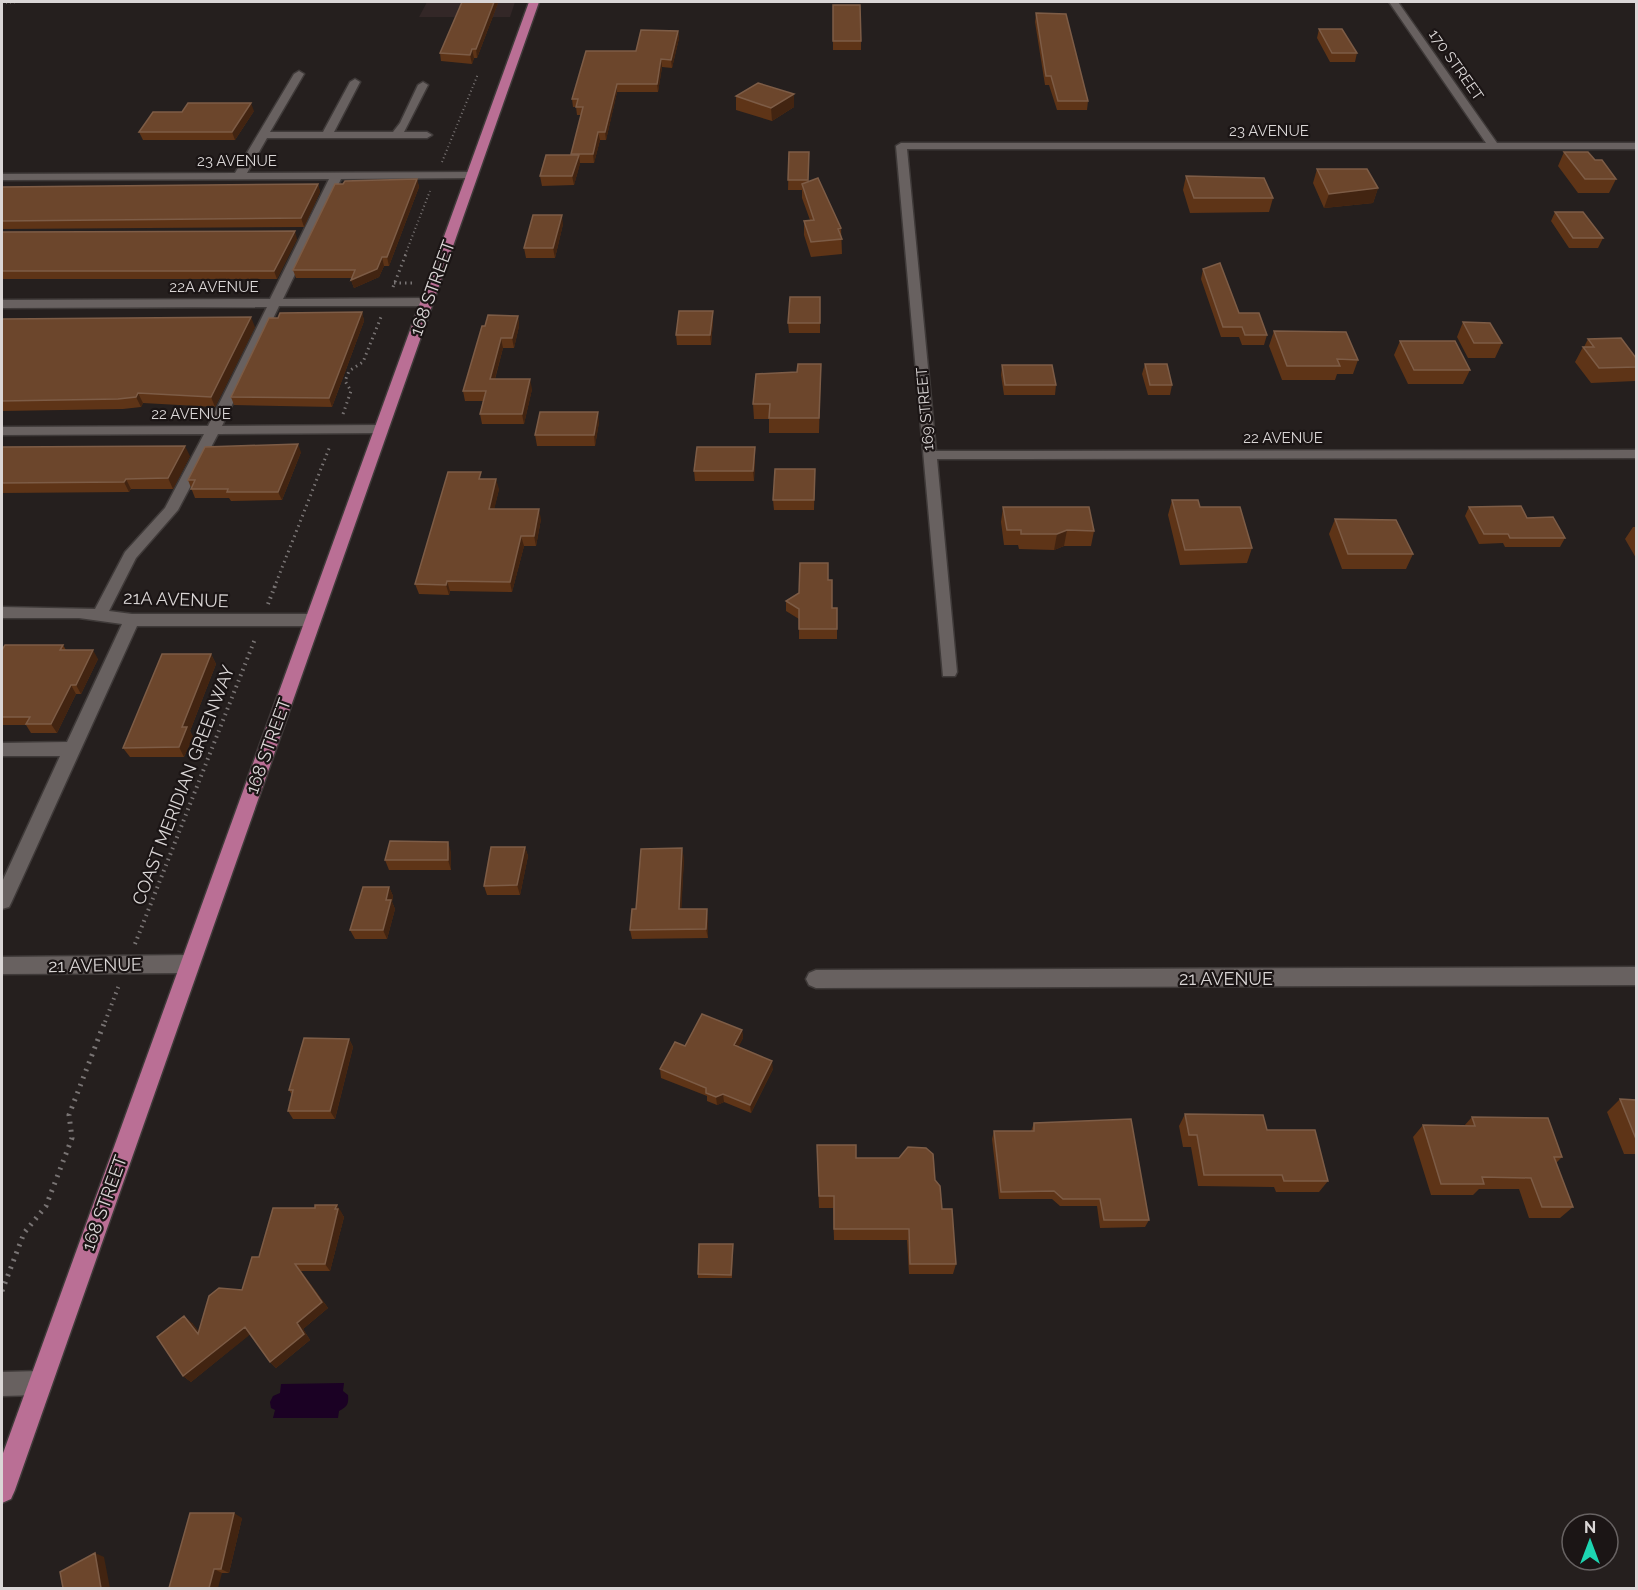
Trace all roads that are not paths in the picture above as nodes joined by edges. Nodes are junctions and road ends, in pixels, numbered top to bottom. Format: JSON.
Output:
{"nodes":[{"id":1,"x":534,"y":2,"type":"edge"},
{"id":2,"x":1394,"y":2,"type":"edge"},
{"id":3,"x":299,"y":74,"type":"dead end"},
{"id":4,"x":355,"y":82,"type":"dead end"},
{"id":5,"x":423,"y":85,"type":"dead end"},
{"id":6,"x":264,"y":135,"type":"junction"},
{"id":7,"x":327,"y":135,"type":"junction"},
{"id":8,"x":396,"y":135,"type":"junction"},
{"id":9,"x":427,"y":135,"type":"dead end"},
{"id":10,"x":902,"y":146,"type":"joint"},
{"id":11,"x":1494,"y":146,"type":"junction"},
{"id":12,"x":1636,"y":146,"type":"edge"},
{"id":13,"x":336,"y":175,"type":"junction"},
{"id":14,"x":472,"y":175,"type":"junction"},
{"id":15,"x":239,"y":176,"type":"junction"},
{"id":16,"x":2,"y":177,"type":"edge"},
{"id":17,"x":426,"y":302,"type":"junction"},
{"id":18,"x":274,"y":303,"type":"junction"},
{"id":19,"x":2,"y":304,"type":"edge"},
{"id":20,"x":381,"y":429,"type":"junction"},
{"id":21,"x":212,"y":430,"type":"junction"},
{"id":22,"x":2,"y":431,"type":"edge"},
{"id":23,"x":1636,"y":454,"type":"edge"},
{"id":24,"x":929,"y":455,"type":"junction"},
{"id":25,"x":2,"y":612,"type":"edge"},
{"id":26,"x":100,"y":614,"type":"junction"},
{"id":27,"x":132,"y":620,"type":"junction"},
{"id":28,"x":313,"y":620,"type":"junction"},
{"id":29,"x":949,"y":672,"type":"dead end"},
{"id":30,"x":2,"y":749,"type":"edge"},
{"id":31,"x":71,"y":749,"type":"junction"},
{"id":32,"x":2,"y":901,"type":"edge"},
{"id":33,"x":189,"y":964,"type":"junction"},
{"id":34,"x":2,"y":966,"type":"edge"},
{"id":35,"x":1636,"y":976,"type":"edge"},
{"id":36,"x":816,"y":979,"type":"dead end"},
{"id":37,"x":40,"y":1383,"type":"junction"},
{"id":38,"x":2,"y":1384,"type":"edge"},
{"id":39,"x":2,"y":1490,"type":"edge"}],
"edges":[{"from":1,"to":14,"type":"main road","name":"168 STREET"},
{"from":2,"to":11,"type":"street","name":"170 STREET"},
{"from":3,"to":6,"type":"street"},
{"from":4,"to":7,"type":"street"},
{"from":5,"to":8,"type":"street"},
{"from":6,"to":7,"type":"street"},
{"from":6,"to":15,"type":"street"},
{"from":7,"to":8,"type":"street"},
{"from":8,"to":9,"type":"street"},
{"from":10,"to":11,"type":"street","name":"23 AVENUE"},
{"from":10,"to":24,"type":"street","name":"169 STREET"},
{"from":11,"to":12,"type":"street","name":"23 AVENUE"},
{"from":13,"to":14,"type":"street","name":"23 AVENUE"},
{"from":13,"to":15,"type":"street","name":"23 AVENUE"},
{"from":13,"to":18,"type":"street"},
{"from":14,"to":17,"type":"main road","name":"168 STREET"},
{"from":15,"to":16,"type":"street","name":"23 AVENUE"},
{"from":17,"to":18,"type":"street","name":"22A AVENUE"},
{"from":17,"to":20,"type":"main road","name":"168 STREET"},
{"from":18,"to":19,"type":"street","name":"22A AVENUE"},
{"from":18,"to":21,"type":"street"},
{"from":20,"to":21,"type":"street","name":"22 AVENUE"},
{"from":20,"to":28,"type":"main road","name":"168 STREET"},
{"from":21,"to":22,"type":"street","name":"22 AVENUE"},
{"from":21,"to":26,"type":"street"},
{"from":23,"to":24,"type":"street","name":"22 AVENUE"},
{"from":24,"to":29,"type":"street","name":"169 STREET"},
{"from":25,"to":26,"type":"street","name":"21A AVENUE"},
{"from":26,"to":27,"type":"street","name":"21A AVENUE"},
{"from":27,"to":28,"type":"street","name":"21A AVENUE"},
{"from":27,"to":31,"type":"street"},
{"from":28,"to":33,"type":"main road","name":"168 STREET"},
{"from":30,"to":31,"type":"street"},
{"from":31,"to":32,"type":"street"},
{"from":33,"to":34,"type":"street","name":"21 AVENUE"},
{"from":33,"to":37,"type":"main road","name":"168 STREET"},
{"from":35,"to":36,"type":"street","name":"21 AVENUE"},
{"from":37,"to":38,"type":"street"},
{"from":37,"to":39,"type":"main road","name":"168 STREET"}]}
